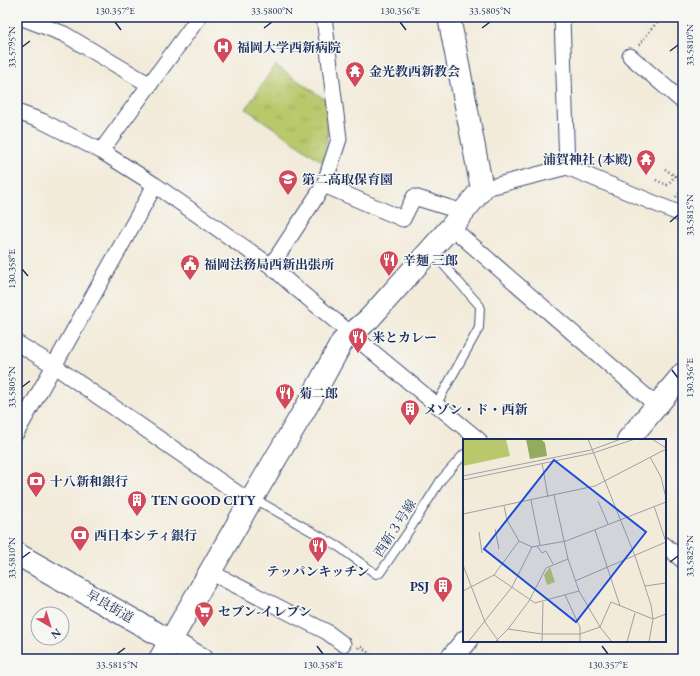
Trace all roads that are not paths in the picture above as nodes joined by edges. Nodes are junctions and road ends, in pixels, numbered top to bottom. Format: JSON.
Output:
{"nodes":[{"id":1,"x":20,"y":17,"type":"edge"},
{"id":2,"x":199,"y":17,"type":"edge"},
{"id":3,"x":324,"y":17,"type":"edge"},
{"id":4,"x":449,"y":17,"type":"edge"},
{"id":5,"x":562,"y":17,"type":"edge"},
{"id":6,"x":630,"y":56,"type":"road end"},
{"id":7,"x":150,"y":85,"type":"junction"},
{"id":8,"x":683,"y":102,"type":"edge"},
{"id":9,"x":17,"y":112,"type":"edge"},
{"id":10,"x":101,"y":151,"type":"junction"},
{"id":11,"x":567,"y":167,"type":"junction"},
{"id":12,"x":155,"y":185,"type":"junction"},
{"id":13,"x":324,"y":185,"type":"junction"},
{"id":14,"x":482,"y":189,"type":"junction"},
{"id":15,"x":683,"y":215,"type":"edge"},
{"id":16,"x":457,"y":220,"type":"junction"},
{"id":17,"x":429,"y":252,"type":"junction"},
{"id":18,"x":271,"y":266,"type":"junction"},
{"id":19,"x":351,"y":334,"type":"junction"},
{"id":20,"x":17,"y":343,"type":"edge"},
{"id":21,"x":53,"y":365,"type":"junction"},
{"id":22,"x":683,"y":374,"type":"edge"},
{"id":23,"x":436,"y":405,"type":"junction"},
{"id":24,"x":656,"y":405,"type":"junction"},
{"id":25,"x":17,"y":432,"type":"edge"},
{"id":26,"x":476,"y":439,"type":"edge"},
{"id":27,"x":629,"y":439,"type":"edge"},
{"id":28,"x":463,"y":455,"type":"edge"},
{"id":29,"x":251,"y":500,"type":"junction"},
{"id":30,"x":666,"y":546,"type":"edge"},
{"id":31,"x":17,"y":554,"type":"edge"},
{"id":32,"x":683,"y":561,"type":"edge"},
{"id":33,"x":210,"y":572,"type":"junction"},
{"id":34,"x":465,"y":642,"type":"edge"},
{"id":35,"x":343,"y":644,"type":"road end"},
{"id":36,"x":165,"y":650,"type":"edge"},
{"id":37,"x":202,"y":659,"type":"edge"},
{"id":38,"x":451,"y":659,"type":"edge"}],
"edges":[{"from":1,"to":7,"type":"street"},
{"from":2,"to":7,"type":"street"},
{"from":3,"to":13,"type":"street"},
{"from":4,"to":14,"type":"street"},
{"from":5,"to":11,"type":"street"},
{"from":6,"to":8,"type":"street"},
{"from":7,"to":10,"type":"street"},
{"from":9,"to":10,"type":"street"},
{"from":10,"to":12,"type":"street"},
{"from":11,"to":14,"type":"street"},
{"from":11,"to":15,"type":"street"},
{"from":12,"to":18,"type":"street"},
{"from":12,"to":21,"type":"street"},
{"from":13,"to":16,"type":"street"},
{"from":13,"to":18,"type":"street"},
{"from":14,"to":16,"type":"street"},
{"from":16,"to":17,"type":"street"},
{"from":16,"to":24,"type":"street"},
{"from":17,"to":19,"type":"street"},
{"from":17,"to":23,"type":"lane"},
{"from":18,"to":19,"type":"street"},
{"from":19,"to":23,"type":"street"},
{"from":19,"to":29,"type":"street"},
{"from":20,"to":21,"type":"street"},
{"from":21,"to":25,"type":"street"},
{"from":21,"to":29,"type":"street"},
{"from":22,"to":24,"type":"street"},
{"from":23,"to":26,"type":"street"},
{"from":24,"to":27,"type":"street"},
{"from":28,"to":29,"type":"lane","name":"西新３号線"},
{"from":29,"to":33,"type":"street"},
{"from":30,"to":32,"type":"street"},
{"from":31,"to":36,"type":"street","name":"早良街道"},
{"from":33,"to":35,"type":"street"},
{"from":33,"to":36,"type":"street"},
{"from":34,"to":38,"type":"street"},
{"from":36,"to":37,"type":"street","name":"早良街道"}]}
